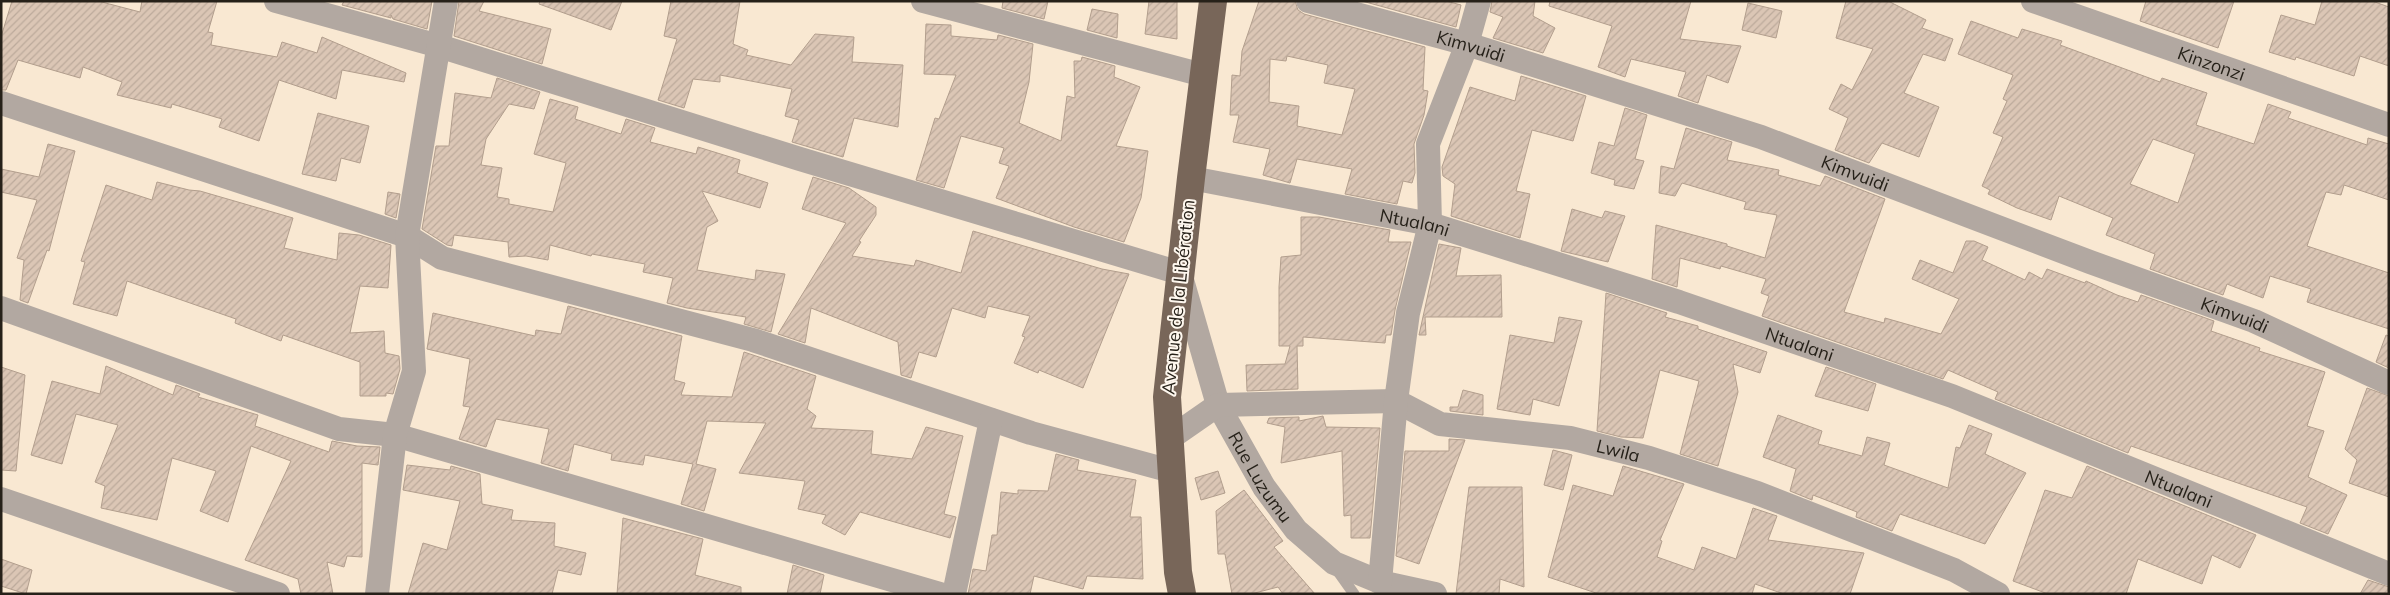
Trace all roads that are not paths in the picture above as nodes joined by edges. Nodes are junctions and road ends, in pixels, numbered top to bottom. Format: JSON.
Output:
{"nodes":[{"id":1,"x":276,"y":1,"type":"edge"},
{"id":2,"x":446,"y":1,"type":"edge"},
{"id":3,"x":922,"y":1,"type":"edge"},
{"id":4,"x":1212,"y":1,"type":"edge"},
{"id":5,"x":1308,"y":1,"type":"edge"},
{"id":6,"x":1479,"y":1,"type":"edge"},
{"id":7,"x":2033,"y":1,"type":"edge"},
{"id":8,"x":1467,"y":44,"type":"junction"},
{"id":9,"x":439,"y":46,"type":"junction"},
{"id":10,"x":1203,"y":75,"type":"junction"},
{"id":11,"x":1,"y":103,"type":"edge"},
{"id":12,"x":2389,"y":125,"type":"edge"},
{"id":13,"x":1190,"y":178,"type":"junction"},
{"id":14,"x":1430,"y":224,"type":"junction"},
{"id":15,"x":407,"y":236,"type":"junction"},
{"id":16,"x":1180,"y":273,"type":"junction"},
{"id":17,"x":1,"y":308,"type":"edge"},
{"id":18,"x":2389,"y":383,"type":"edge"},
{"id":19,"x":1396,"y":401,"type":"junction"},
{"id":20,"x":1218,"y":405,"type":"junction"},
{"id":21,"x":991,"y":420,"type":"junction"},
{"id":22,"x":395,"y":435,"type":"junction"},
{"id":23,"x":1169,"y":438,"type":"junction"},
{"id":24,"x":1171,"y":471,"type":"junction"},
{"id":25,"x":1,"y":499,"type":"edge"},
{"id":26,"x":1329,"y":558,"type":"junction"},
{"id":27,"x":2389,"y":574,"type":"edge"},
{"id":28,"x":1380,"y":582,"type":"junction"},
{"id":29,"x":278,"y":594,"type":"edge"},
{"id":30,"x":377,"y":594,"type":"edge"},
{"id":31,"x":940,"y":594,"type":"edge"},
{"id":32,"x":954,"y":594,"type":"edge"},
{"id":33,"x":1182,"y":594,"type":"edge"},
{"id":34,"x":1354,"y":594,"type":"edge"},
{"id":35,"x":1436,"y":594,"type":"edge"},
{"id":36,"x":1998,"y":594,"type":"edge"}],
"edges":[{"from":1,"to":9,"type":"street"},
{"from":2,"to":9,"type":"street"},
{"from":3,"to":10,"type":"street"},
{"from":4,"to":10,"type":"highway","name":"Avenue de la Libération"},
{"from":5,"to":8,"type":"street","name":"Kimvuidi"},
{"from":6,"to":8,"type":"street"},
{"from":7,"to":12,"type":"street","name":"Kinzonzi"},
{"from":8,"to":14,"type":"street"},
{"from":8,"to":18,"type":"street","name":"Kimvuidi"},
{"from":9,"to":15,"type":"street"},
{"from":9,"to":16,"type":"street"},
{"from":10,"to":13,"type":"highway","name":"Avenue de la Libération"},
{"from":11,"to":15,"type":"street"},
{"from":13,"to":14,"type":"street","name":"Ntualani"},
{"from":13,"to":16,"type":"highway","name":"Avenue de la Libération"},
{"from":14,"to":19,"type":"street"},
{"from":14,"to":27,"type":"street","name":"Ntualani"},
{"from":15,"to":21,"type":"street"},
{"from":15,"to":22,"type":"street"},
{"from":16,"to":20,"type":"street","name":"Rue Luzumu"},
{"from":16,"to":23,"type":"highway","name":"Avenue de la Libération"},
{"from":17,"to":22,"type":"street"},
{"from":19,"to":20,"type":"street","name":"Lwila"},
{"from":19,"to":28,"type":"street"},
{"from":19,"to":36,"type":"street","name":"Lwila"},
{"from":20,"to":23,"type":"street"},
{"from":20,"to":26,"type":"street","name":"Rue Luzumu"},
{"from":21,"to":24,"type":"street"},
{"from":21,"to":32,"type":"street"},
{"from":22,"to":30,"type":"street"},
{"from":22,"to":31,"type":"street"},
{"from":23,"to":24,"type":"highway","name":"Avenue de la Libération"},
{"from":24,"to":33,"type":"highway","name":"Avenue de la Libération"},
{"from":25,"to":29,"type":"street"},
{"from":26,"to":28,"type":"street","name":"Rue Luzumu"},
{"from":26,"to":34,"type":"lane"},
{"from":28,"to":35,"type":"street","name":"Rue Luzumu"}]}
